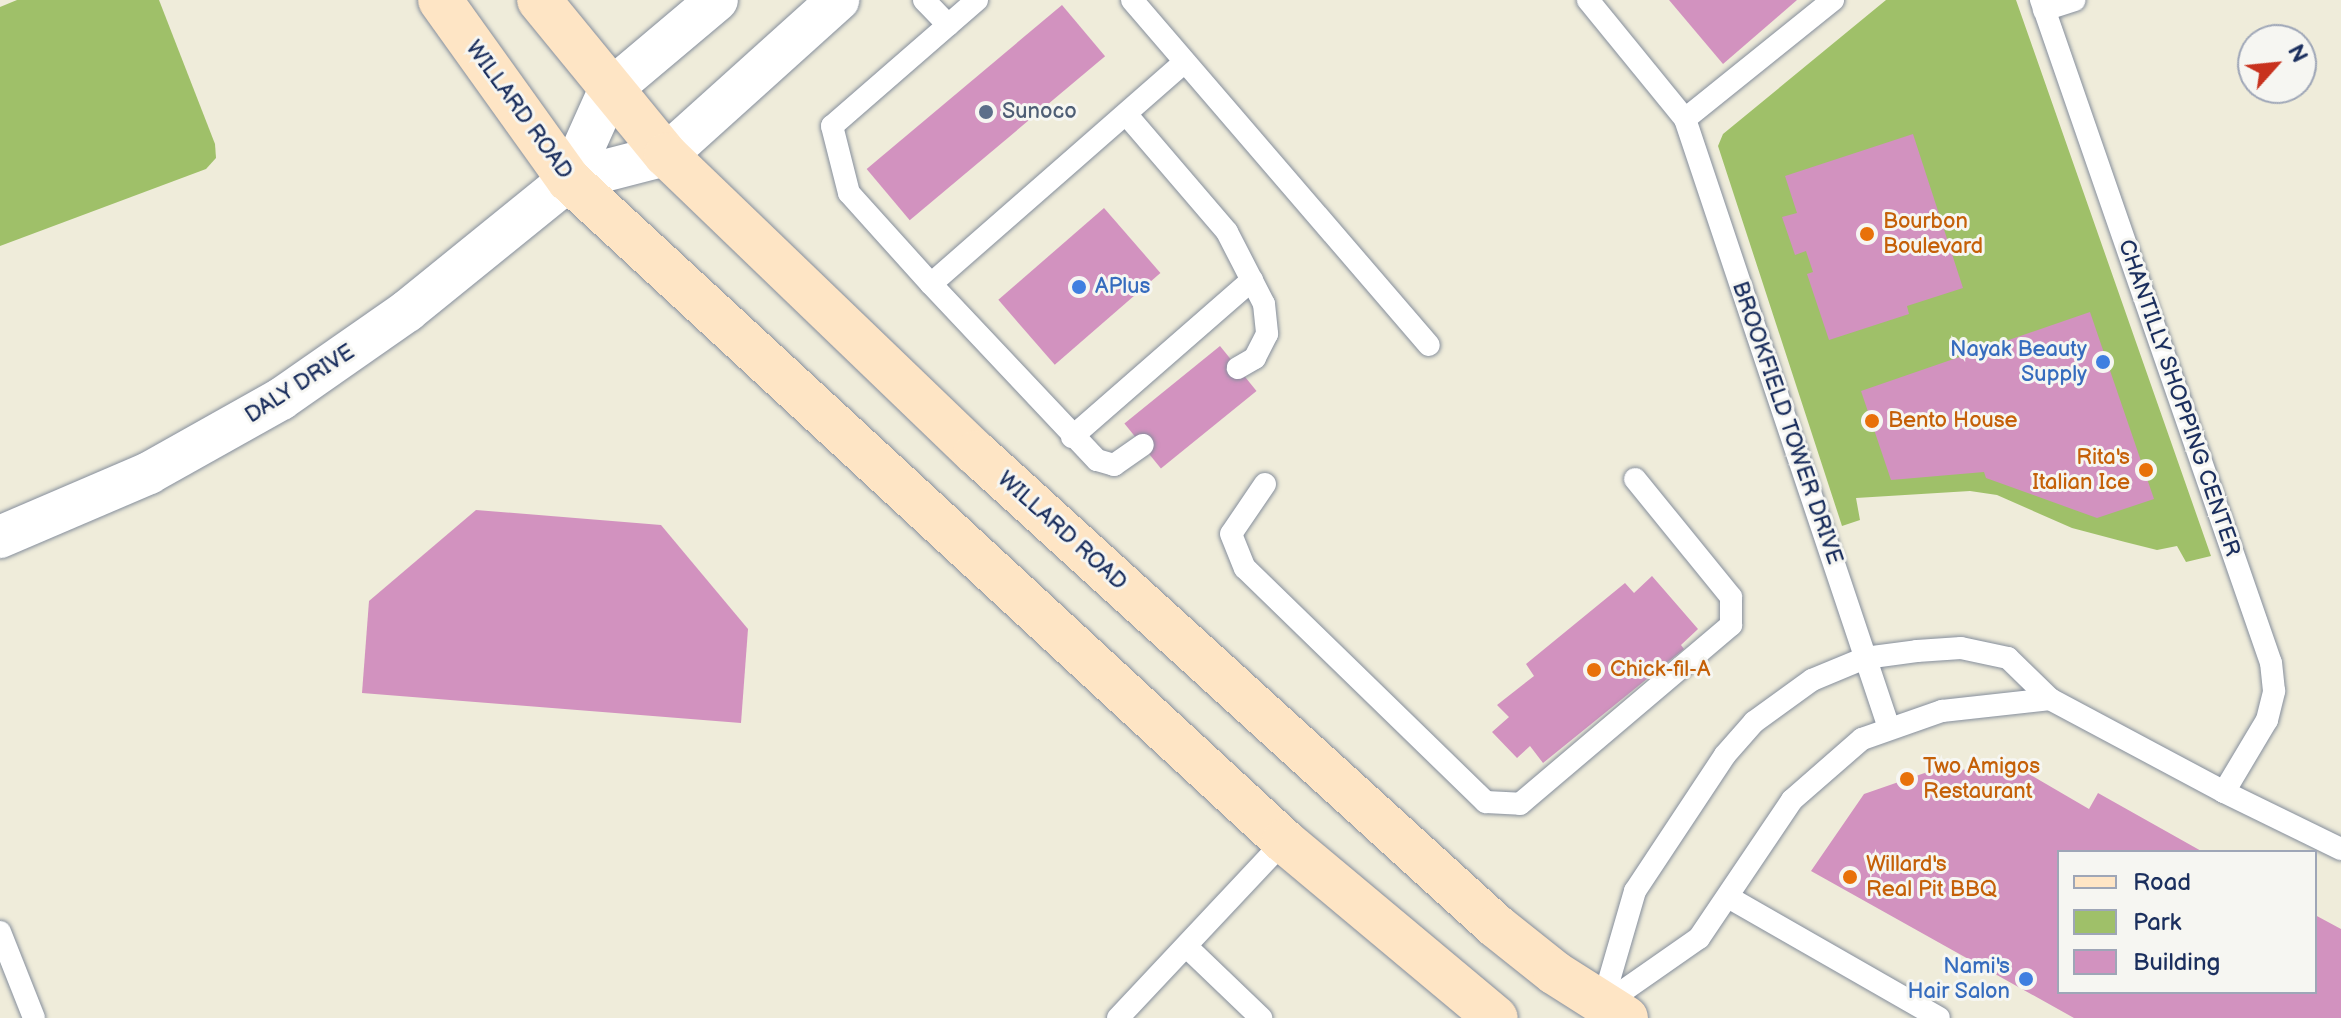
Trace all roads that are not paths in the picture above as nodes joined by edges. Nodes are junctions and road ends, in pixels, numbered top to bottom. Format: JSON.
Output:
{"nodes":[{"id":1,"x":440,"y":0,"type":"edge"},
{"id":2,"x":539,"y":0,"type":"edge"},
{"id":3,"x":717,"y":0,"type":"edge"},
{"id":4,"x":838,"y":0,"type":"edge"},
{"id":5,"x":924,"y":0,"type":"edge"},
{"id":6,"x":977,"y":0,"type":"edge"},
{"id":7,"x":1132,"y":0,"type":"edge"},
{"id":8,"x":1588,"y":0,"type":"edge"},
{"id":9,"x":1833,"y":0,"type":"edge"},
{"id":10,"x":2074,"y":0,"type":"edge"},
{"id":11,"x":2043,"y":5,"type":"edge"},
{"id":12,"x":948,"y":25,"type":"junction"},
{"id":13,"x":1185,"y":62,"type":"junction"},
{"id":14,"x":609,"y":91,"type":"junction"},
{"id":15,"x":1126,"y":114,"type":"junction"},
{"id":16,"x":1685,"y":119,"type":"junction"},
{"id":17,"x":666,"y":155,"type":"junction"},
{"id":18,"x":569,"y":180,"type":"junction"},
{"id":19,"x":1252,"y":280,"type":"junction"},
{"id":20,"x":931,"y":284,"type":"junction"},
{"id":21,"x":1429,"y":345,"type":"dead end"},
{"id":22,"x":1238,"y":368,"type":"dead end"},
{"id":23,"x":1072,"y":437,"type":"junction"},
{"id":24,"x":1143,"y":445,"type":"dead end"},
{"id":25,"x":1635,"y":479,"type":"dead end"},
{"id":26,"x":1265,"y":484,"type":"dead end"},
{"id":27,"x":0,"y":537,"type":"edge"},
{"id":28,"x":1865,"y":658,"type":"junction"},
{"id":29,"x":2050,"y":699,"type":"junction"},
{"id":30,"x":1889,"y":728,"type":"junction"},
{"id":31,"x":2224,"y":792,"type":"junction"},
{"id":32,"x":1284,"y":841,"type":"junction"},
{"id":33,"x":2341,"y":849,"type":"edge"},
{"id":34,"x":1728,"y":897,"type":"junction"},
{"id":35,"x":0,"y":932,"type":"edge"},
{"id":36,"x":1187,"y":947,"type":"junction"},
{"id":37,"x":1608,"y":1014,"type":"edge"},
{"id":38,"x":34,"y":1018,"type":"edge"},
{"id":39,"x":1118,"y":1018,"type":"edge"},
{"id":40,"x":1261,"y":1018,"type":"edge"},
{"id":41,"x":1496,"y":1018,"type":"edge"},
{"id":42,"x":1939,"y":1018,"type":"edge"}],
"edges":[{"from":1,"to":18,"type":"main road","name":"WILLARD ROAD"},
{"from":2,"to":14,"type":"main road","name":"WILLARD ROAD"},
{"from":3,"to":14,"type":"street"},
{"from":4,"to":17,"type":"street"},
{"from":5,"to":12,"type":"lane"},
{"from":6,"to":12,"type":"lane"},
{"from":7,"to":13,"type":"lane"},
{"from":8,"to":16,"type":"lane","name":"BROOKFIELD TOWER DRIVE"},
{"from":9,"to":16,"type":"lane"},
{"from":10,"to":11,"type":"lane"},
{"from":11,"to":31,"type":"lane","name":"CHANTILLY SHOPPING CENTER"},
{"from":12,"to":20,"type":"lane"},
{"from":13,"to":15,"type":"lane"},
{"from":13,"to":21,"type":"lane"},
{"from":14,"to":17,"type":"main road","name":"WILLARD ROAD"},
{"from":14,"to":18,"type":"street","name":"DALY DRIVE"},
{"from":15,"to":19,"type":"lane"},
{"from":15,"to":20,"type":"lane"},
{"from":16,"to":28,"type":"lane","name":"BROOKFIELD TOWER DRIVE"},
{"from":17,"to":18,"type":"street","name":"DALY DRIVE"},
{"from":17,"to":37,"type":"main road","name":"WILLARD ROAD"},
{"from":18,"to":27,"type":"street","name":"DALY DRIVE"},
{"from":18,"to":32,"type":"main road","name":"WILLARD ROAD"},
{"from":19,"to":22,"type":"lane"},
{"from":19,"to":23,"type":"lane"},
{"from":20,"to":23,"type":"lane"},
{"from":23,"to":24,"type":"lane"},
{"from":25,"to":26,"type":"lane"},
{"from":28,"to":29,"type":"lane"},
{"from":28,"to":30,"type":"lane","name":"BROOKFIELD TOWER DRIVE"},
{"from":28,"to":37,"type":"lane"},
{"from":29,"to":30,"type":"lane"},
{"from":29,"to":31,"type":"lane"},
{"from":30,"to":34,"type":"lane"},
{"from":31,"to":33,"type":"lane"},
{"from":32,"to":36,"type":"lane"},
{"from":32,"to":41,"type":"main road","name":"WILLARD ROAD"},
{"from":34,"to":37,"type":"lane"},
{"from":34,"to":42,"type":"lane"},
{"from":35,"to":38,"type":"lane"},
{"from":36,"to":39,"type":"lane"},
{"from":36,"to":40,"type":"lane"}]}
